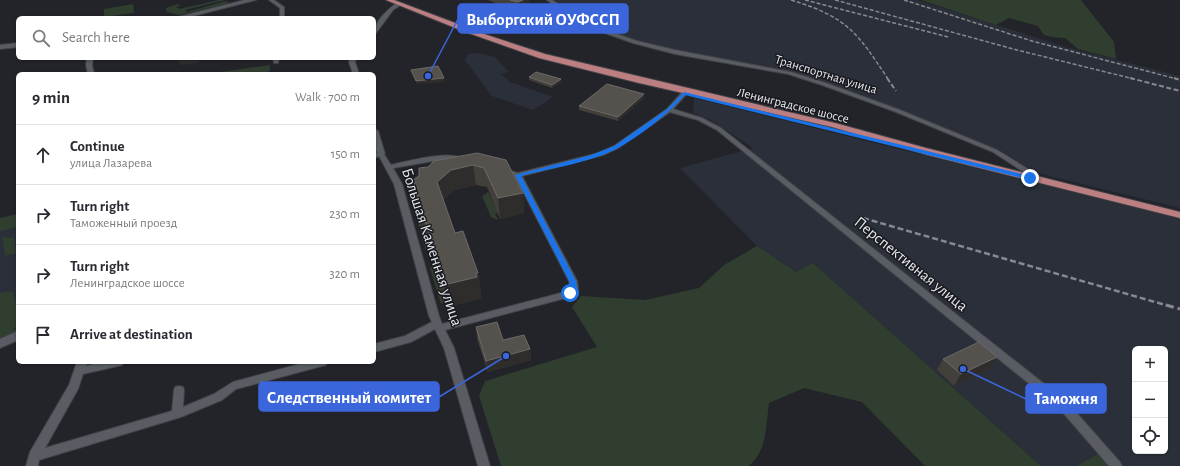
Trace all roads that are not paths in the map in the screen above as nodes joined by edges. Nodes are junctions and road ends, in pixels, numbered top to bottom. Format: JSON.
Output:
{"nodes":[{"id":1,"x":253,"y":0,"type":"edge"},
{"id":2,"x":270,"y":0,"type":"edge"},
{"id":3,"x":389,"y":0,"type":"edge"},
{"id":4,"x":549,"y":0,"type":"edge"},
{"id":5,"x":399,"y":4,"type":"junction"},
{"id":6,"x":185,"y":16,"type":"edge"},
{"id":7,"x":282,"y":16,"type":"edge"},
{"id":8,"x":376,"y":29,"type":"edge"},
{"id":9,"x":16,"y":45,"type":"edge"},
{"id":10,"x":0,"y":47,"type":"edge"},
{"id":11,"x":90,"y":60,"type":"edge"},
{"id":12,"x":352,"y":60,"type":"edge"},
{"id":13,"x":91,"y":72,"type":"edge"},
{"id":14,"x":355,"y":72,"type":"edge"},
{"id":15,"x":685,"y":92,"type":"junction"},
{"id":16,"x":669,"y":110,"type":"junction"},
{"id":17,"x":376,"y":143,"type":"edge"},
{"id":18,"x":378,"y":155,"type":"edge"},
{"id":19,"x":474,"y":163,"type":"edge"},
{"id":20,"x":390,"y":167,"type":"junction"},
{"id":21,"x":496,"y":169,"type":"edge"},
{"id":22,"x":518,"y":175,"type":"junction"},
{"id":23,"x":1043,"y":181,"type":"junction"},
{"id":24,"x":1180,"y":215,"type":"edge"},
{"id":25,"x":438,"y":326,"type":"junction"},
{"id":26,"x":16,"y":336,"type":"edge"},
{"id":27,"x":0,"y":344,"type":"edge"},
{"id":28,"x":376,"y":347,"type":"edge"},
{"id":29,"x":100,"y":364,"type":"edge"},
{"id":30,"x":315,"y":364,"type":"edge"},
{"id":31,"x":81,"y":366,"type":"edge"},
{"id":32,"x":179,"y":390,"type":"dead end"},
{"id":33,"x":176,"y":414,"type":"junction"},
{"id":34,"x":33,"y":461,"type":"edge"},
{"id":35,"x":484,"y":466,"type":"edge"},
{"id":36,"x":1116,"y":466,"type":"edge"}],
"edges":[{"from":1,"to":6,"type":"main road"},
{"from":2,"to":7,"type":"street"},
{"from":3,"to":5,"type":"main road","name":"Ленинградское шоссе"},
{"from":4,"to":23,"type":"street","name":"Транспортная улица"},
{"from":5,"to":8,"type":"street"},
{"from":5,"to":15,"type":"main road","name":"Ленинградское шоссе"},
{"from":9,"to":10,"type":"main road"},
{"from":11,"to":13,"type":"street"},
{"from":12,"to":14,"type":"street"},
{"from":15,"to":16,"type":"street"},
{"from":15,"to":23,"type":"main road","name":"Ленинградское шоссе"},
{"from":16,"to":22,"type":"street"},
{"from":16,"to":36,"type":"street","name":"Перспективная улица"},
{"from":17,"to":18,"type":"street","name":"Большая Каменная улица"},
{"from":18,"to":20,"type":"street","name":"Большая Каменная улица"},
{"from":19,"to":20,"type":"street"},
{"from":20,"to":25,"type":"street","name":"Большая Каменная улица"},
{"from":21,"to":22,"type":"street"},
{"from":22,"to":25,"type":"street"},
{"from":23,"to":24,"type":"main road","name":"Ленинградское шоссе"},
{"from":25,"to":28,"type":"street"},
{"from":25,"to":35,"type":"street","name":"Большая Каменная улица"},
{"from":26,"to":27,"type":"street"},
{"from":29,"to":31,"type":"street"},
{"from":30,"to":33,"type":"street"},
{"from":31,"to":34,"type":"street"},
{"from":32,"to":33,"type":"street"},
{"from":33,"to":34,"type":"street"}]}
